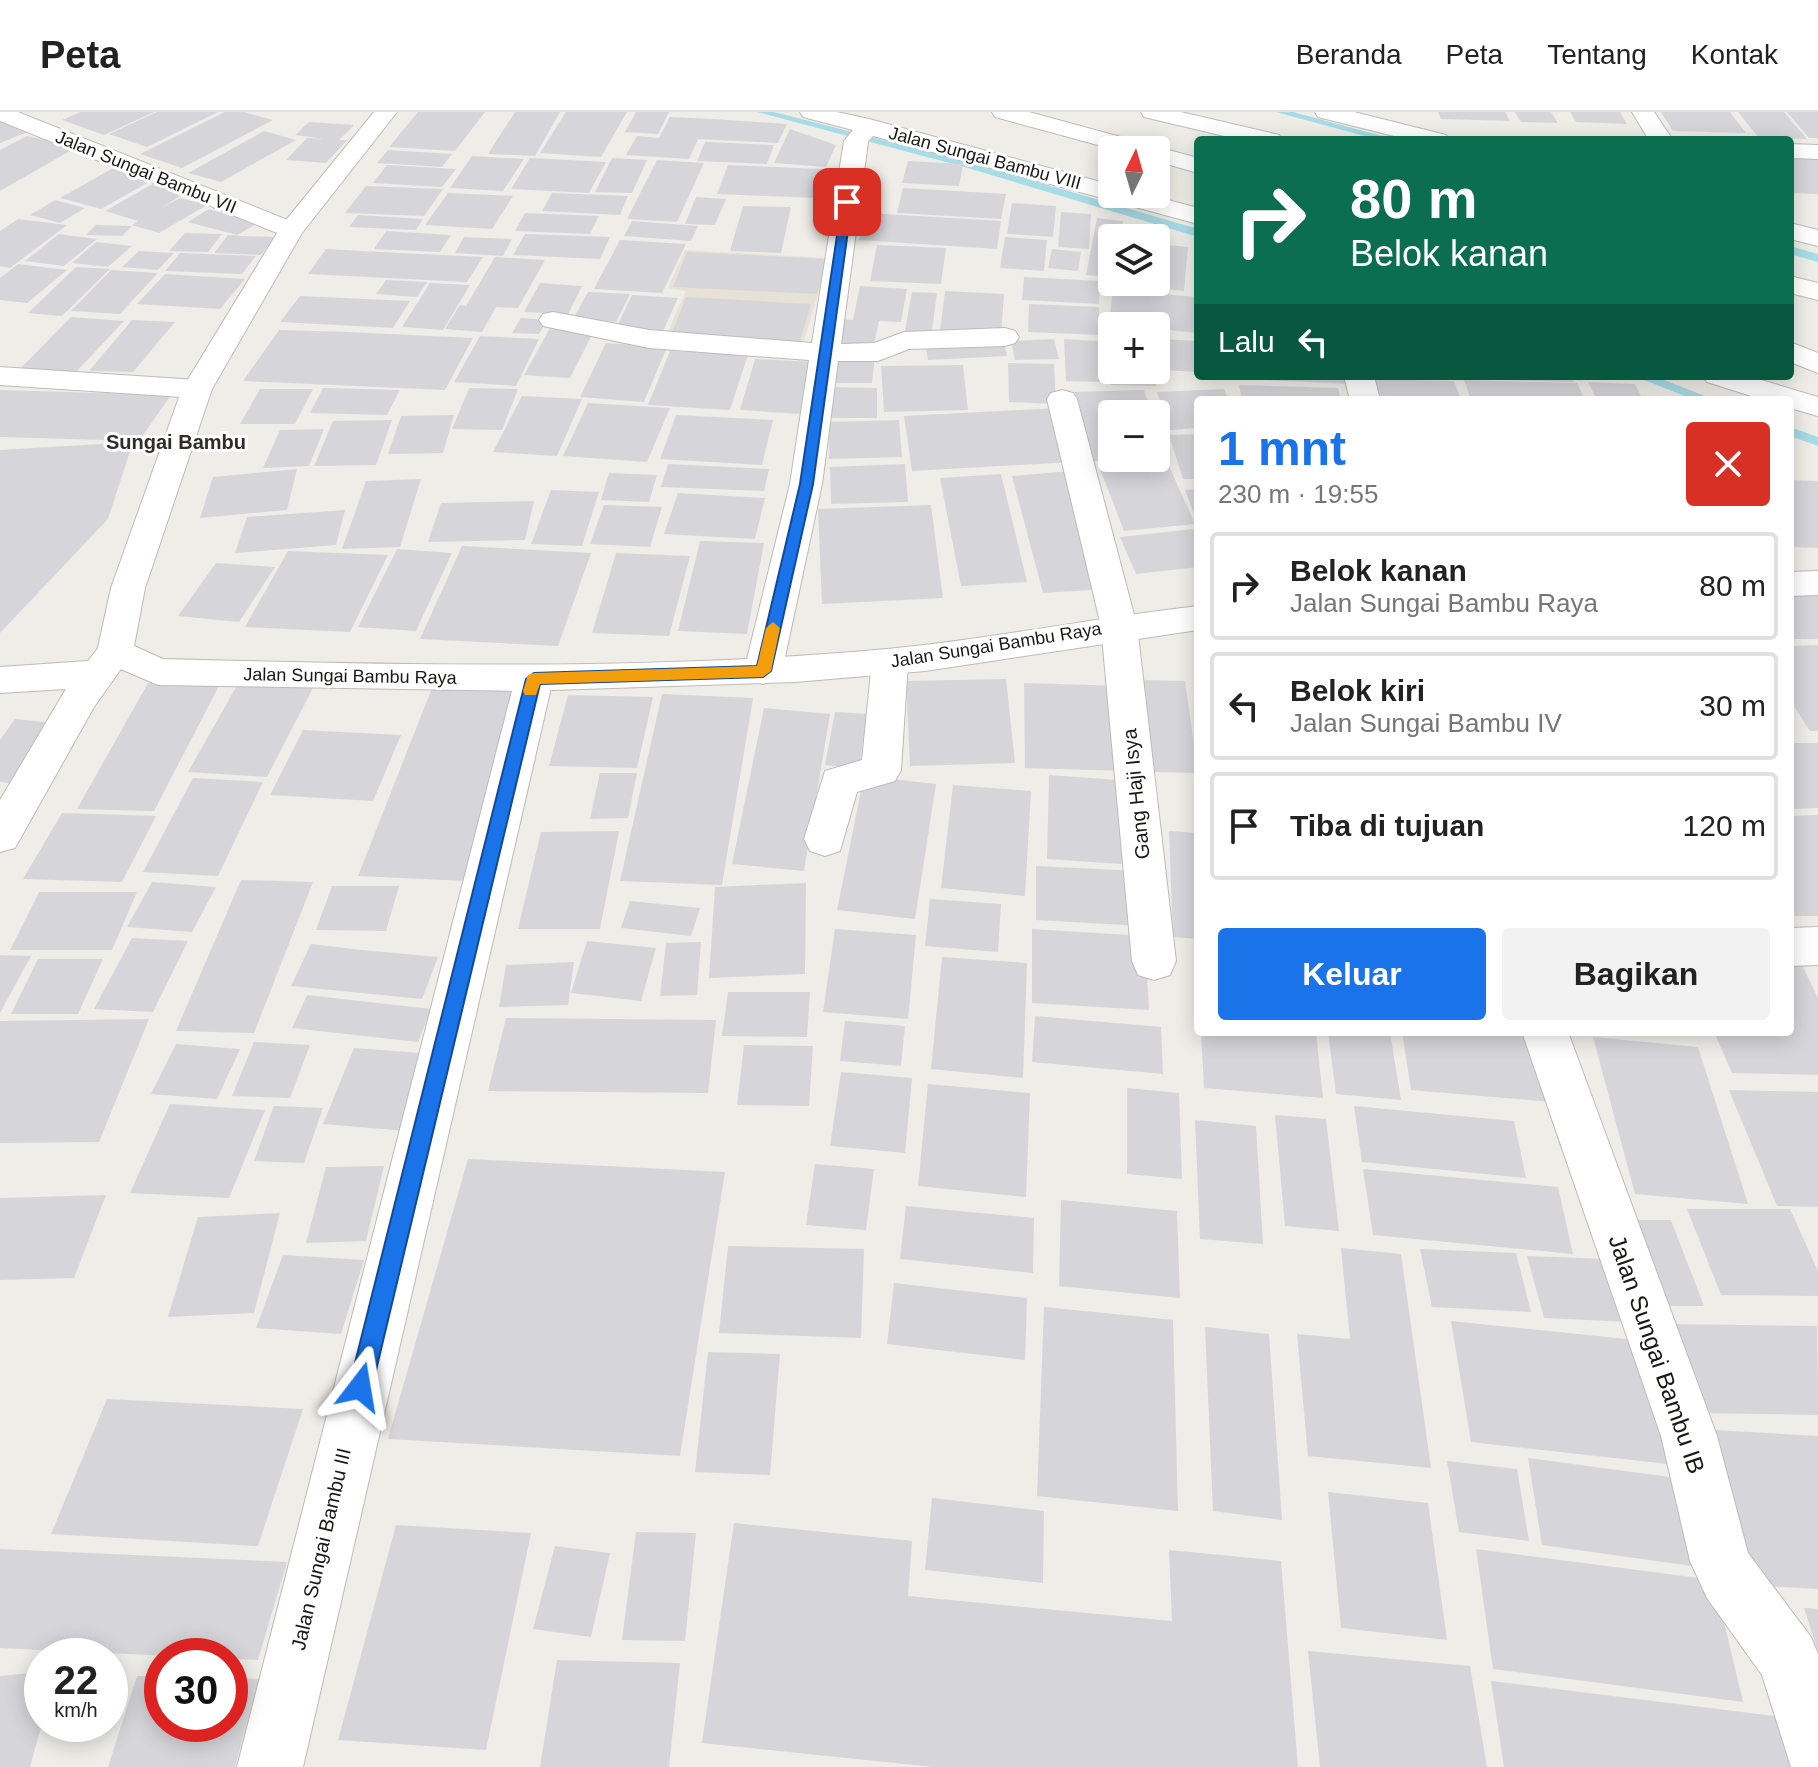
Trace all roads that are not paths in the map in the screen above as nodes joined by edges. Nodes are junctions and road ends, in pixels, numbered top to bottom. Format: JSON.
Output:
{"nodes":[{"id":1,"x":386,"y":112,"type":"edge"},
{"id":2,"x":811,"y":112,"type":"edge"},
{"id":3,"x":1003,"y":112,"type":"edge"},
{"id":4,"x":1152,"y":112,"type":"edge"},
{"id":5,"x":1326,"y":112,"type":"edge"},
{"id":6,"x":1643,"y":112,"type":"edge"},
{"id":7,"x":0,"y":113,"type":"edge"},
{"id":8,"x":864,"y":132,"type":"junction"},
{"id":9,"x":1254,"y":136,"type":"edge"},
{"id":10,"x":1422,"y":136,"type":"edge"},
{"id":11,"x":1658,"y":136,"type":"edge"},
{"id":12,"x":1098,"y":138,"type":"edge"},
{"id":13,"x":1794,"y":151,"type":"edge"},
{"id":14,"x":1818,"y":152,"type":"edge"},
{"id":15,"x":1170,"y":158,"type":"edge"},
{"id":16,"x":1194,"y":165,"type":"edge"},
{"id":17,"x":1098,"y":189,"type":"edge"},
{"id":18,"x":1169,"y":208,"type":"edge"},
{"id":19,"x":1194,"y":215,"type":"edge"},
{"id":20,"x":291,"y":230,"type":"junction"},
{"id":21,"x":1794,"y":232,"type":"edge"},
{"id":22,"x":1818,"y":238,"type":"edge"},
{"id":23,"x":1794,"y":285,"type":"edge"},
{"id":24,"x":1818,"y":292,"type":"edge"},
{"id":25,"x":553,"y":320,"type":"dead end"},
{"id":26,"x":1005,"y":337,"type":"dead end"},
{"id":27,"x":1794,"y":352,"type":"edge"},
{"id":28,"x":826,"y":353,"type":"junction"},
{"id":29,"x":1818,"y":361,"type":"edge"},
{"id":30,"x":0,"y":376,"type":"edge"},
{"id":31,"x":1730,"y":380,"type":"edge"},
{"id":32,"x":197,"y":389,"type":"junction"},
{"id":33,"x":1782,"y":396,"type":"edge"},
{"id":34,"x":1062,"y":399,"type":"dead end"},
{"id":35,"x":1794,"y":400,"type":"edge"},
{"id":36,"x":1818,"y":407,"type":"edge"},
{"id":37,"x":1818,"y":583,"type":"edge"},
{"id":38,"x":1794,"y":584,"type":"edge"},
{"id":39,"x":1194,"y":618,"type":"edge"},
{"id":40,"x":1119,"y":626,"type":"junction"},
{"id":41,"x":890,"y":662,"type":"junction"},
{"id":42,"x":105,"y":663,"type":"junction"},
{"id":43,"x":763,"y":671,"type":"junction"},
{"id":44,"x":534,"y":679,"type":"junction"},
{"id":45,"x":0,"y":680,"type":"edge"},
{"id":46,"x":0,"y":836,"type":"edge"},
{"id":47,"x":825,"y":839,"type":"dead end"},
{"id":48,"x":1818,"y":946,"type":"edge"},
{"id":49,"x":1794,"y":947,"type":"edge"},
{"id":50,"x":1154,"y":961,"type":"dead end"},
{"id":51,"x":1546,"y":1036,"type":"edge"},
{"id":52,"x":1818,"y":1754,"type":"edge"},
{"id":53,"x":270,"y":1767,"type":"edge"}],
"edges":[{"from":1,"to":20,"type":"main road"},
{"from":2,"to":8,"type":"main road","name":"Jalan Sungai Bambu VIII"},
{"from":3,"to":12,"type":"main road"},
{"from":4,"to":9,"type":"main road"},
{"from":5,"to":10,"type":"main road"},
{"from":6,"to":11,"type":"main road"},
{"from":7,"to":20,"type":"main road","name":"Jalan Sungai Bambu VII"},
{"from":8,"to":17,"type":"main road","name":"Jalan Sungai Bambu VIII"},
{"from":8,"to":28,"type":"main road"},
{"from":13,"to":14,"type":"main road"},
{"from":15,"to":16,"type":"main road"},
{"from":18,"to":19,"type":"main road","name":"Jalan Sungai Bambu VIII"},
{"from":20,"to":32,"type":"main road"},
{"from":21,"to":22,"type":"main road"},
{"from":23,"to":24,"type":"main road"},
{"from":25,"to":28,"type":"main road"},
{"from":26,"to":28,"type":"main road"},
{"from":27,"to":29,"type":"main road"},
{"from":28,"to":43,"type":"main road"},
{"from":30,"to":32,"type":"main road"},
{"from":31,"to":33,"type":"main road"},
{"from":32,"to":42,"type":"main road"},
{"from":34,"to":40,"type":"main road","name":"Gang Haji Isya"},
{"from":35,"to":36,"type":"main road"},
{"from":37,"to":38,"type":"main road"},
{"from":39,"to":40,"type":"main road","name":"Jalan Sungai Bambu Raya"},
{"from":40,"to":41,"type":"main road","name":"Jalan Sungai Bambu Raya"},
{"from":40,"to":50,"type":"main road","name":"Gang Haji Isya"},
{"from":41,"to":43,"type":"main road","name":"Jalan Sungai Bambu Raya"},
{"from":41,"to":47,"type":"main road"},
{"from":42,"to":44,"type":"main road","name":"Jalan Sungai Bambu Raya"},
{"from":42,"to":45,"type":"main road"},
{"from":42,"to":46,"type":"main road"},
{"from":43,"to":44,"type":"main road","name":"Jalan Sungai Bambu Raya"},
{"from":44,"to":53,"type":"main road","name":"Jalan Sungai Bambu III"},
{"from":48,"to":49,"type":"main road"},
{"from":51,"to":52,"type":"main road","name":"Jalan Sungai Bambu IB"}]}
